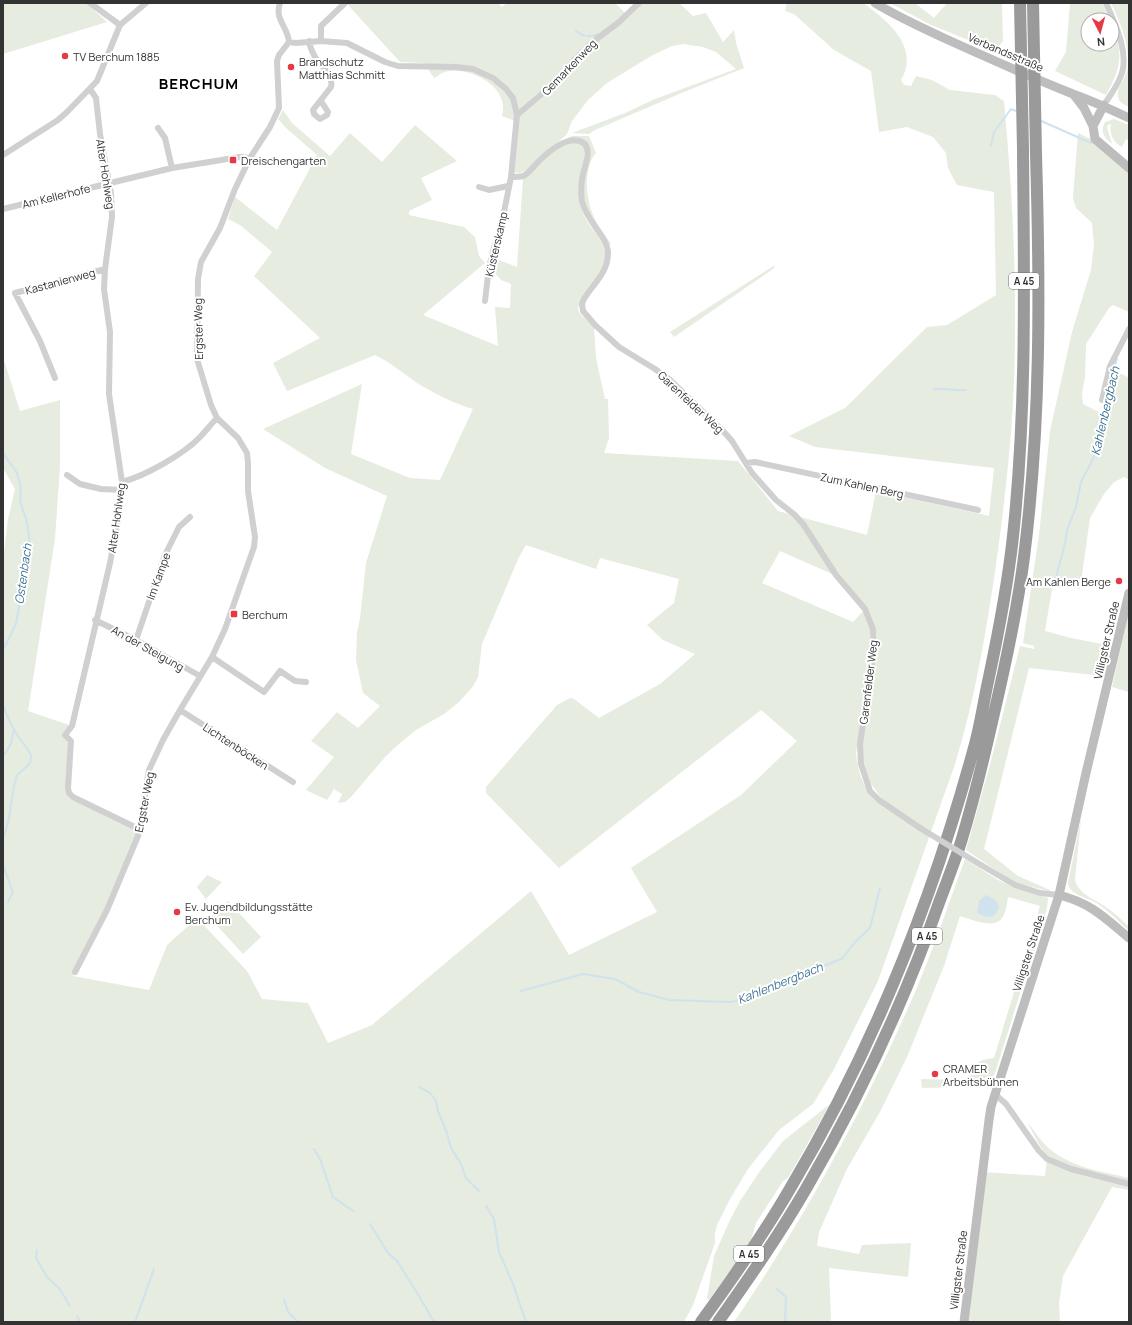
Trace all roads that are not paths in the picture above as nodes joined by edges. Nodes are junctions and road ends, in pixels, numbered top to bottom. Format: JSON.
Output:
{"nodes":[{"id":1,"x":90,"y":3,"type":"edge"},
{"id":2,"x":146,"y":3,"type":"edge"},
{"id":3,"x":280,"y":3,"type":"edge"},
{"id":4,"x":345,"y":3,"type":"edge"},
{"id":5,"x":639,"y":3,"type":"edge"},
{"id":6,"x":875,"y":3,"type":"edge"},
{"id":7,"x":1020,"y":3,"type":"edge"},
{"id":8,"x":1033,"y":3,"type":"edge"},
{"id":9,"x":1106,"y":3,"type":"edge"},
{"id":10,"x":120,"y":25,"type":"junction"},
{"id":11,"x":309,"y":41,"type":"junction"},
{"id":12,"x":321,"y":41,"type":"junction"},
{"id":13,"x":288,"y":42,"type":"junction"},
{"id":14,"x":90,"y":89,"type":"junction"},
{"id":15,"x":1073,"y":94,"type":"junction"},
{"id":16,"x":321,"y":101,"type":"dead end"},
{"id":17,"x":1104,"y":106,"type":"junction"},
{"id":18,"x":517,"y":115,"type":"junction"},
{"id":19,"x":1129,"y":118,"type":"edge"},
{"id":20,"x":1093,"y":126,"type":"junction"},
{"id":21,"x":158,"y":128,"type":"dead end"},
{"id":22,"x":3,"y":155,"type":"edge"},
{"id":23,"x":250,"y":158,"type":"junction"},
{"id":24,"x":172,"y":168,"type":"junction"},
{"id":25,"x":1129,"y":168,"type":"edge"},
{"id":26,"x":511,"y":177,"type":"junction"},
{"id":27,"x":110,"y":183,"type":"junction"},
{"id":28,"x":508,"y":186,"type":"junction"},
{"id":29,"x":479,"y":187,"type":"dead end"},
{"id":30,"x":3,"y":209,"type":"edge"},
{"id":31,"x":105,"y":269,"type":"junction"},
{"id":32,"x":485,"y":301,"type":"dead end"},
{"id":33,"x":1129,"y":329,"type":"edge"},
{"id":34,"x":55,"y":378,"type":"dead end"},
{"id":35,"x":1102,"y":400,"type":"dead end"},
{"id":36,"x":216,"y":418,"type":"junction"},
{"id":37,"x":746,"y":463,"type":"junction"},
{"id":38,"x":67,"y":475,"type":"dead end"},
{"id":39,"x":122,"y":482,"type":"junction"},
{"id":40,"x":122,"y":490,"type":"junction"},
{"id":41,"x":978,"y":510,"type":"dead end"},
{"id":42,"x":190,"y":517,"type":"dead end"},
{"id":43,"x":1129,"y":593,"type":"edge"},
{"id":44,"x":96,"y":620,"type":"junction"},
{"id":45,"x":136,"y":640,"type":"junction"},
{"id":46,"x":212,"y":657,"type":"junction"},
{"id":47,"x":200,"y":676,"type":"junction"},
{"id":48,"x":306,"y":682,"type":"dead end"},
{"id":49,"x":180,"y":710,"type":"junction"},
{"id":50,"x":293,"y":782,"type":"dead end"},
{"id":51,"x":139,"y":829,"type":"junction"},
{"id":52,"x":1060,"y":895,"type":"junction"},
{"id":53,"x":1129,"y":938,"type":"edge"},
{"id":54,"x":75,"y":972,"type":"dead end"},
{"id":55,"x":995,"y":1094,"type":"junction"},
{"id":56,"x":1129,"y":1184,"type":"edge"},
{"id":57,"x":702,"y":1322,"type":"edge"},
{"id":58,"x":718,"y":1322,"type":"edge"},
{"id":59,"x":964,"y":1322,"type":"edge"}],
"edges":[{"from":1,"to":10,"type":"street"},
{"from":2,"to":10,"type":"street"},
{"from":3,"to":13,"type":"street"},
{"from":4,"to":12,"type":"street"},
{"from":5,"to":18,"type":"street","name":"Gemarkenweg"},
{"from":6,"to":15,"type":"main road","name":"Verbandsstraße"},
{"from":7,"to":57,"type":"highway","number":"A 45","bridge":true},
{"from":8,"to":58,"type":"highway","number":"A 45","bridge":true},
{"from":9,"to":17,"type":"street"},
{"from":10,"to":14,"type":"street"},
{"from":11,"to":12,"type":"street"},
{"from":11,"to":13,"type":"street"},
{"from":11,"to":16,"type":"street"},
{"from":12,"to":18,"type":"street"},
{"from":13,"to":23,"type":"street","name":"Ergster Weg"},
{"from":14,"to":22,"type":"street"},
{"from":14,"to":27,"type":"street","name":"Alter Hohlweg"},
{"from":15,"to":17,"type":"main road","name":"Verbandsstraße"},
{"from":15,"to":20,"type":"main road"},
{"from":17,"to":19,"type":"main road","name":"Verbandsstraße"},
{"from":17,"to":20,"type":"main road"},
{"from":18,"to":26,"type":"street"},
{"from":20,"to":25,"type":"main road"},
{"from":21,"to":24,"type":"street"},
{"from":23,"to":24,"type":"street"},
{"from":23,"to":36,"type":"street","name":"Ergster Weg"},
{"from":24,"to":27,"type":"street"},
{"from":26,"to":28,"type":"street","name":"Küsterskamp"},
{"from":26,"to":37,"type":"street","name":"Garenfelder Weg"},
{"from":27,"to":30,"type":"street","name":"Am Kellerhofe"},
{"from":27,"to":31,"type":"street","name":"Alter Hohlweg"},
{"from":28,"to":29,"type":"street"},
{"from":28,"to":32,"type":"street","name":"Küsterskamp"},
{"from":31,"to":34,"type":"street","name":"Kastanienweg"},
{"from":31,"to":39,"type":"street","name":"Alter Hohlweg"},
{"from":33,"to":35,"type":"street"},
{"from":36,"to":39,"type":"street"},
{"from":36,"to":46,"type":"street","name":"Ergster Weg"},
{"from":37,"to":41,"type":"street","name":"Zum Kahlen Berg"},
{"from":37,"to":52,"type":"street","name":"Garenfelder Weg","bridge":true},
{"from":38,"to":40,"type":"street"},
{"from":39,"to":40,"type":"street","name":"Alter Hohlweg"},
{"from":40,"to":44,"type":"street","name":"Alter Hohlweg"},
{"from":42,"to":45,"type":"street","name":"Im Kampe"},
{"from":43,"to":52,"type":"main road","name":"Villigster Straße"},
{"from":44,"to":45,"type":"street","name":"An der Steigung"},
{"from":44,"to":51,"type":"street","name":"Alter Hohlweg"},
{"from":45,"to":47,"type":"street","name":"An der Steigung"},
{"from":46,"to":47,"type":"street","name":"Ergster Weg"},
{"from":46,"to":48,"type":"street"},
{"from":47,"to":49,"type":"street","name":"Ergster Weg"},
{"from":49,"to":50,"type":"street","name":"Lichtenböcken"},
{"from":49,"to":51,"type":"street","name":"Ergster Weg"},
{"from":51,"to":54,"type":"street","name":"Ergster Weg"},
{"from":52,"to":53,"type":"main road"},
{"from":52,"to":55,"type":"main road","name":"Villigster Straße"},
{"from":55,"to":56,"type":"street"},
{"from":55,"to":59,"type":"main road","name":"Villigster Straße"}]}
